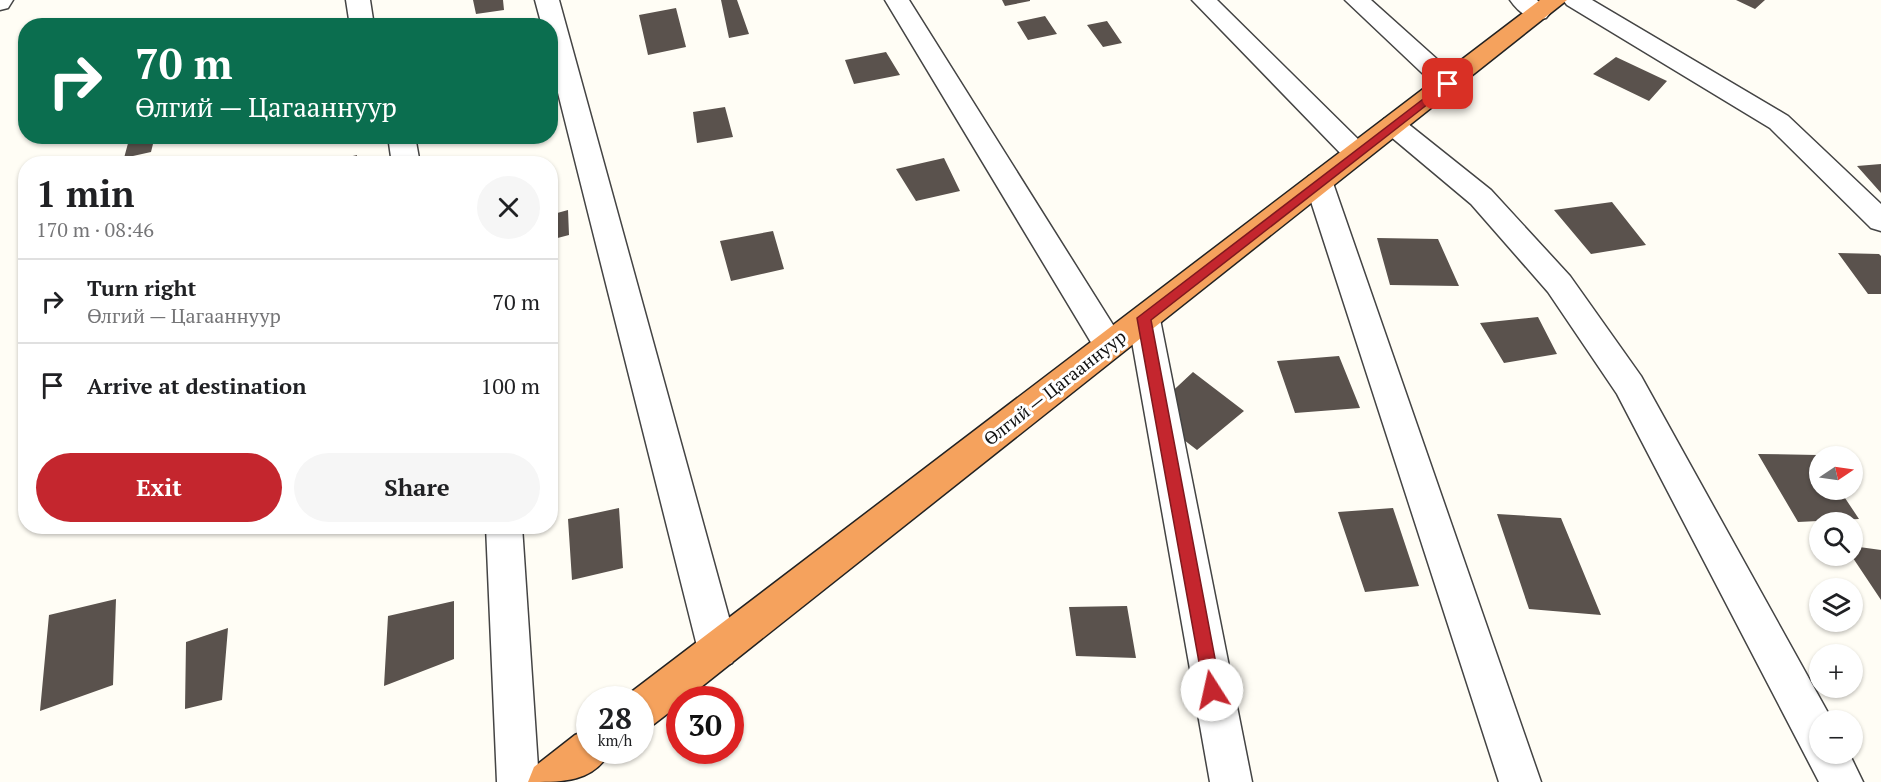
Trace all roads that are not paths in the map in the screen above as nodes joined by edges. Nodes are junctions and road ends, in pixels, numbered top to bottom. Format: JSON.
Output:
{"nodes":[{"id":1,"x":358,"y":0,"type":"edge"},
{"id":2,"x":547,"y":0,"type":"edge"},
{"id":3,"x":897,"y":0,"type":"edge"},
{"id":4,"x":1204,"y":0,"type":"edge"},
{"id":5,"x":1357,"y":0,"type":"edge"},
{"id":6,"x":1575,"y":0,"type":"edge"},
{"id":7,"x":1539,"y":4,"type":"edge"},
{"id":8,"x":361,"y":18,"type":"edge"},
{"id":9,"x":552,"y":18,"type":"edge"},
{"id":10,"x":558,"y":42,"type":"edge"},
{"id":11,"x":1448,"y":84,"type":"junction"},
{"id":12,"x":1394,"y":125,"type":"junction"},
{"id":13,"x":1356,"y":153,"type":"junction"},
{"id":14,"x":1319,"y":183,"type":"junction"},
{"id":15,"x":1881,"y":220,"type":"edge"},
{"id":16,"x":1144,"y":318,"type":"junction"},
{"id":17,"x":1109,"y":345,"type":"junction"},
{"id":18,"x":504,"y":534,"type":"edge"},
{"id":19,"x":718,"y":650,"type":"junction"},
{"id":20,"x":654,"y":699,"type":"edge"},
{"id":21,"x":1809,"y":720,"type":"edge"},
{"id":22,"x":576,"y":761,"type":"edge"},
{"id":23,"x":1832,"y":764,"type":"edge"},
{"id":24,"x":518,"y":782,"type":"edge"},
{"id":25,"x":549,"y":782,"type":"edge"},
{"id":26,"x":1231,"y":782,"type":"edge"},
{"id":27,"x":1520,"y":782,"type":"edge"},
{"id":28,"x":1842,"y":782,"type":"edge"}],
"edges":[{"from":1,"to":8,"type":"street"},
{"from":2,"to":9,"type":"street"},
{"from":3,"to":17,"type":"street"},
{"from":4,"to":13,"type":"street"},
{"from":5,"to":11,"type":"street"},
{"from":6,"to":15,"type":"street"},
{"from":7,"to":11,"type":"highway","name":"Өлгий — Цагааннуур"},
{"from":10,"to":19,"type":"street"},
{"from":11,"to":12,"type":"highway","name":"Өлгий — Цагааннуур"},
{"from":12,"to":13,"type":"highway","name":"Өлгий — Цагааннуур"},
{"from":12,"to":21,"type":"street"},
{"from":13,"to":14,"type":"highway","name":"Өлгий — Цагааннуур"},
{"from":14,"to":16,"type":"highway","name":"Өлгий — Цагааннуур"},
{"from":14,"to":27,"type":"street"},
{"from":16,"to":17,"type":"highway","name":"Өлгий — Цагааннуур"},
{"from":16,"to":26,"type":"street"},
{"from":17,"to":19,"type":"highway","name":"Өлгий — Цагааннуур"},
{"from":18,"to":24,"type":"street"},
{"from":19,"to":20,"type":"highway","name":"Өлгий — Цагааннуур"},
{"from":22,"to":25,"type":"highway"},
{"from":23,"to":28,"type":"street"}]}
